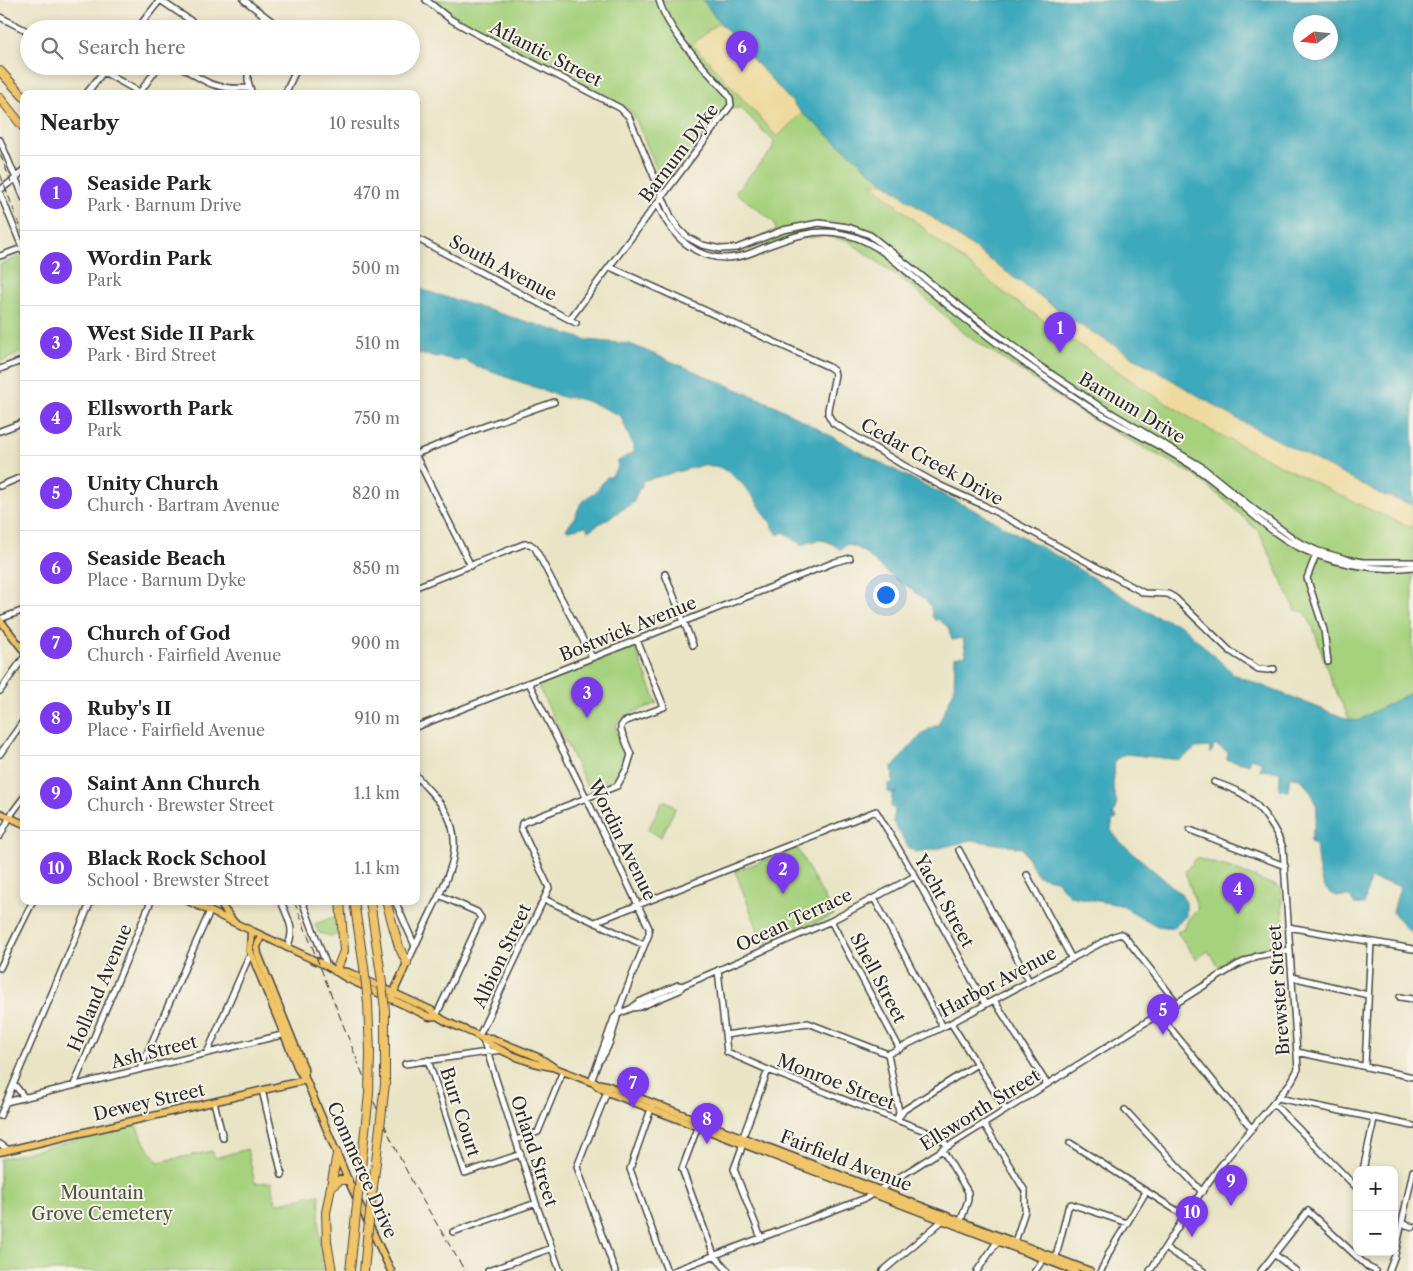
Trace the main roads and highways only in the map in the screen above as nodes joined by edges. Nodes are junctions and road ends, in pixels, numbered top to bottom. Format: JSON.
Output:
{"nodes":[{"id":1,"x":0,"y":71,"type":"edge"},
{"id":2,"x":20,"y":93,"type":"edge"},
{"id":3,"x":0,"y":97,"type":"edge"},
{"id":4,"x":20,"y":118,"type":"edge"},
{"id":5,"x":20,"y":123,"type":"edge"},
{"id":6,"x":0,"y":620,"type":"edge"},
{"id":7,"x":20,"y":646,"type":"edge"},
{"id":8,"x":0,"y":813,"type":"edge"},
{"id":9,"x":20,"y":822,"type":"edge"},
{"id":10,"x":197,"y":905,"type":"edge"},
{"id":11,"x":220,"y":905,"type":"edge"},
{"id":12,"x":221,"y":905,"type":"edge"},
{"id":13,"x":340,"y":905,"type":"edge"},
{"id":14,"x":355,"y":905,"type":"edge"},
{"id":15,"x":371,"y":905,"type":"edge"},
{"id":16,"x":387,"y":905,"type":"edge"},
{"id":17,"x":212,"y":912,"type":"junction"},
{"id":18,"x":234,"y":922,"type":"junction"},
{"id":19,"x":251,"y":932,"type":"junction"},
{"id":20,"x":262,"y":936,"type":"junction"},
{"id":21,"x":407,"y":964,"type":"joint"},
{"id":22,"x":336,"y":971,"type":"junction"},
{"id":23,"x":268,"y":987,"type":"junction"},
{"id":24,"x":393,"y":997,"type":"junction"},
{"id":25,"x":481,"y":1037,"type":"junction"},
{"id":26,"x":555,"y":1068,"type":"junction"},
{"id":27,"x":306,"y":1080,"type":"junction"},
{"id":28,"x":0,"y":1152,"type":"edge"},
{"id":29,"x":337,"y":1154,"type":"junction"},
{"id":30,"x":348,"y":1180,"type":"junction"},
{"id":31,"x":329,"y":1191,"type":"junction"},
{"id":32,"x":1055,"y":1261,"type":"junction"},
{"id":33,"x":332,"y":1271,"type":"edge"},
{"id":34,"x":350,"y":1271,"type":"edge"},
{"id":35,"x":364,"y":1271,"type":"edge"},
{"id":36,"x":391,"y":1271,"type":"edge"},
{"id":37,"x":1075,"y":1271,"type":"edge"},
{"id":38,"x":1090,"y":1271,"type":"edge"}],
"edges":[{"from":1,"to":2,"type":"highway"},
{"from":3,"to":4,"type":"highway"},
{"from":3,"to":5,"type":"highway"},
{"from":6,"to":7,"type":"main road"},
{"from":8,"to":9,"type":"main road"},
{"from":10,"to":17,"type":"main road","name":"Fairfield Avenue"},
{"from":11,"to":17,"type":"main road"},
{"from":12,"to":18,"type":"main road"},
{"from":13,"to":22,"type":"highway"},
{"from":14,"to":34,"type":"highway","bridge":true},
{"from":15,"to":35,"type":"highway","bridge":true},
{"from":16,"to":21,"type":"highway"},
{"from":17,"to":18,"type":"main road","name":"Fairfield Avenue"},
{"from":18,"to":19,"type":"main road","name":"Fairfield Avenue"},
{"from":19,"to":20,"type":"main road","name":"Fairfield Avenue"},
{"from":19,"to":23,"type":"main road","name":"Commerce Drive"},
{"from":20,"to":22,"type":"main road","name":"Fairfield Avenue"},
{"from":20,"to":23,"type":"main road","name":"Commerce Drive"},
{"from":21,"to":24,"type":"main road"},
{"from":22,"to":24,"type":"main road","name":"Fairfield Avenue"},
{"from":23,"to":27,"type":"main road","name":"Commerce Drive"},
{"from":24,"to":25,"type":"main road","name":"Fairfield Avenue"},
{"from":25,"to":26,"type":"main road","name":"Fairfield Avenue"},
{"from":25,"to":26,"type":"main road","name":"Fairfield Avenue"},
{"from":26,"to":32,"type":"main road","name":"Fairfield Avenue"},
{"from":27,"to":28,"type":"main road","name":"Dewey Street"},
{"from":27,"to":29,"type":"main road","name":"Commerce Drive"},
{"from":29,"to":30,"type":"main road","name":"Commerce Drive"},
{"from":29,"to":31,"type":"highway"},
{"from":30,"to":31,"type":"highway"},
{"from":30,"to":36,"type":"main road","name":"Commerce Drive"},
{"from":31,"to":33,"type":"highway"},
{"from":32,"to":37,"type":"main road","name":"Fairfield Avenue"},
{"from":32,"to":38,"type":"main road","name":"Fairfield Avenue"}]}
